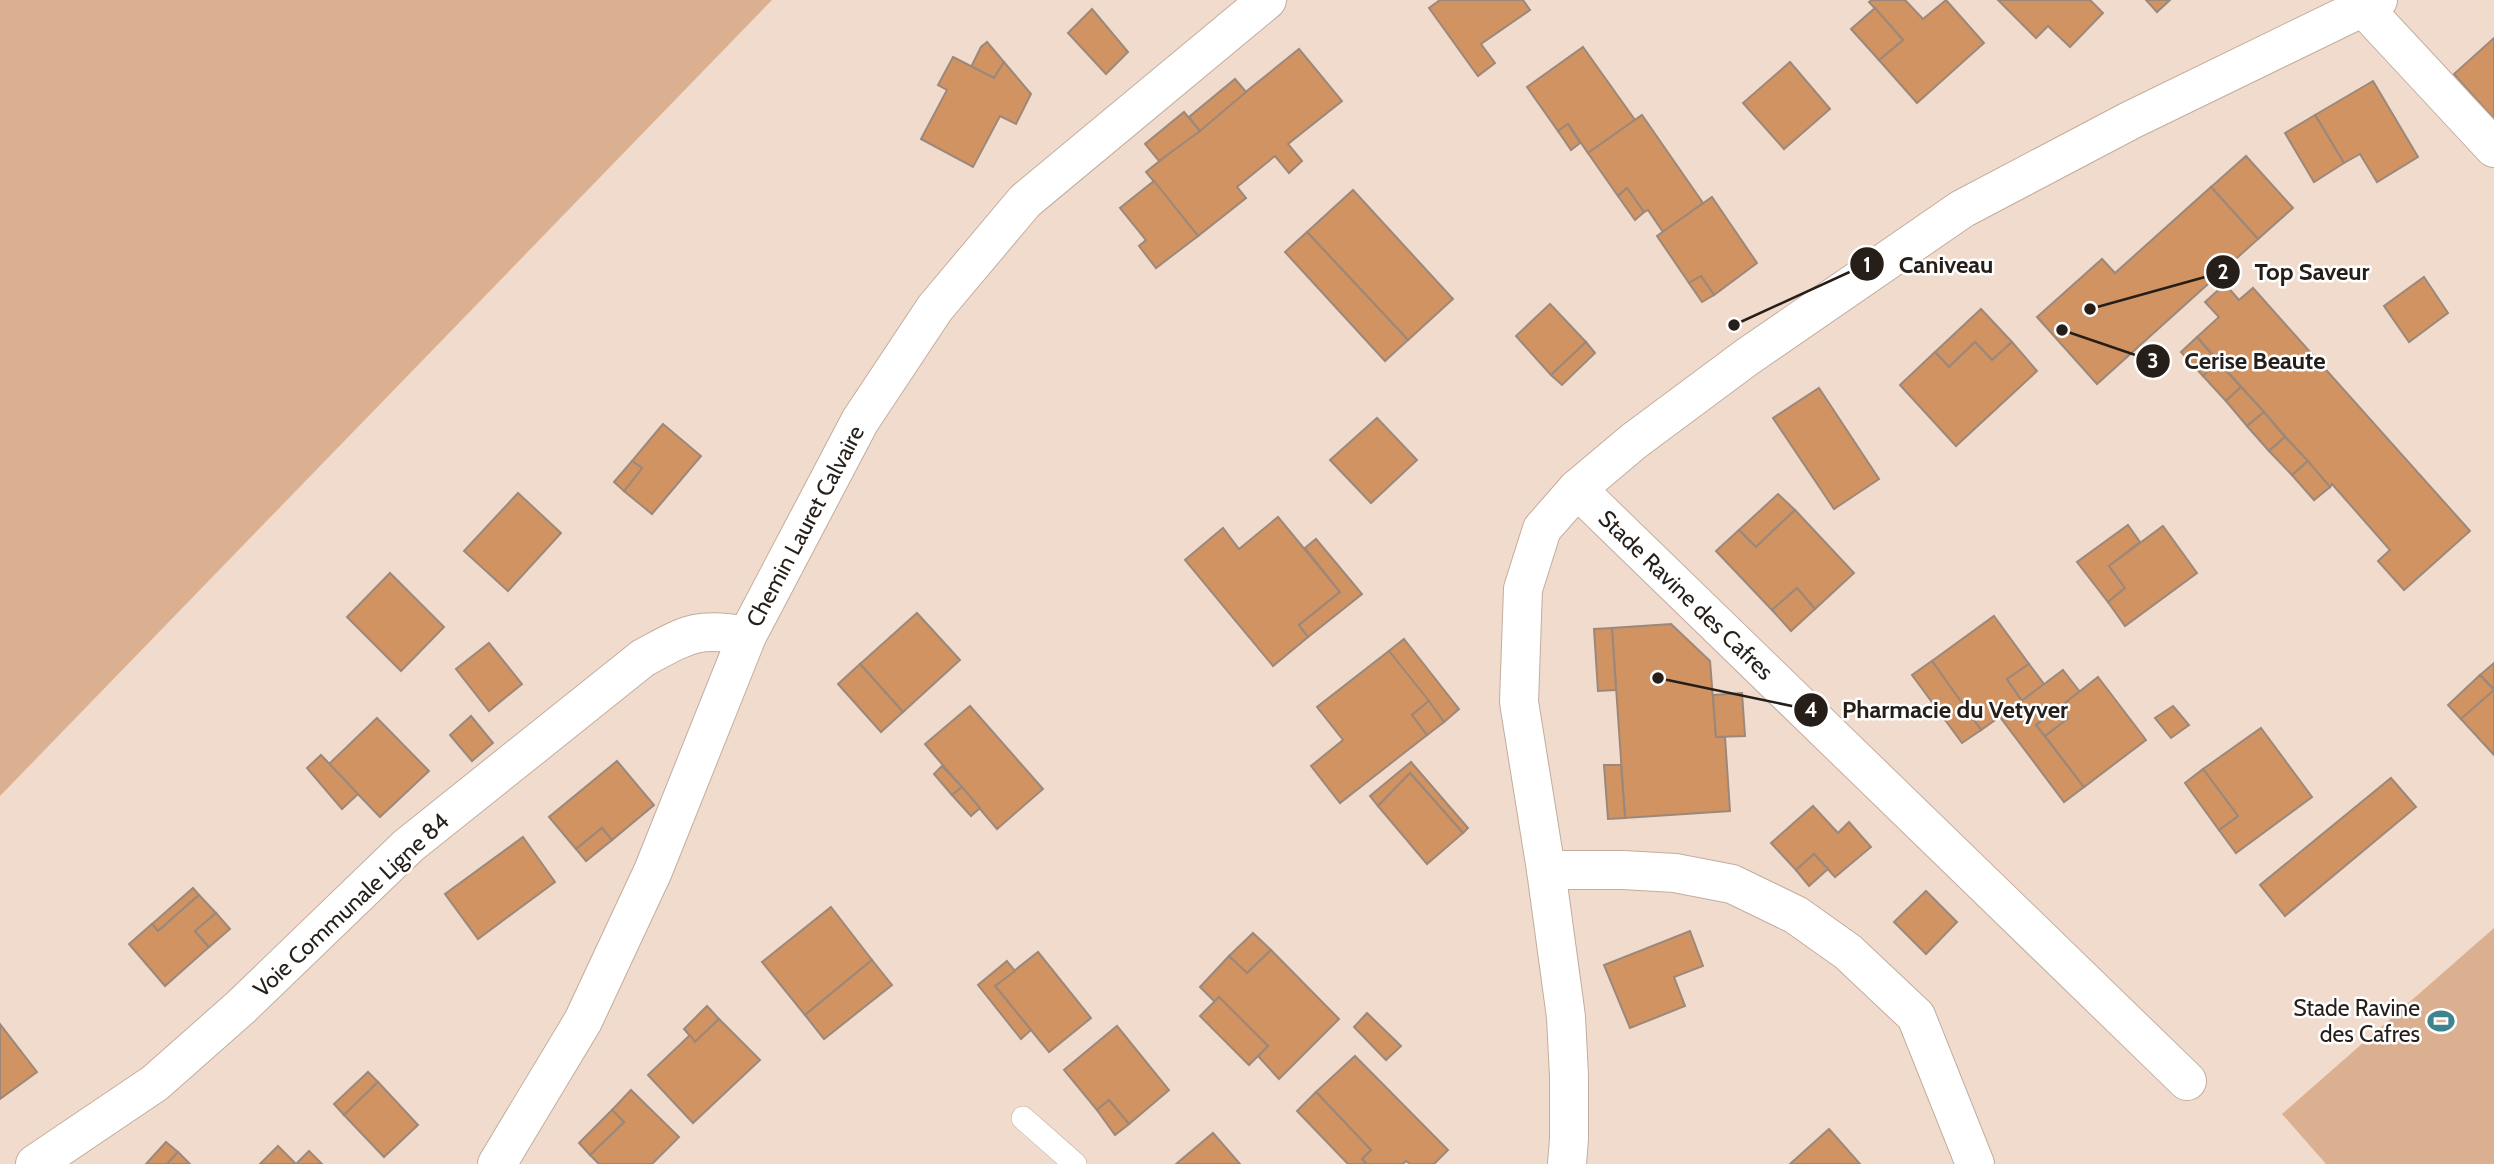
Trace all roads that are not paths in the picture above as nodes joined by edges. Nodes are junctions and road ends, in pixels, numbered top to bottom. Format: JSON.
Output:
{"nodes":[{"id":1,"x":1267,"y":0,"type":"edge"},
{"id":2,"x":2371,"y":4,"type":"edge"},
{"id":3,"x":2494,"y":148,"type":"edge"},
{"id":4,"x":1577,"y":489,"type":"junction"},
{"id":5,"x":747,"y":636,"type":"junction"},
{"id":6,"x":1546,"y":870,"type":"junction"},
{"id":7,"x":2187,"y":1081,"type":"dead end"},
{"id":8,"x":1023,"y":1118,"type":"dead end"},
{"id":9,"x":35,"y":1164,"type":"edge"},
{"id":10,"x":497,"y":1164,"type":"edge"},
{"id":11,"x":1074,"y":1164,"type":"edge"},
{"id":12,"x":1567,"y":1164,"type":"edge"},
{"id":13,"x":1975,"y":1164,"type":"edge"}],
"edges":[{"from":1,"to":5,"type":"street","name":"Chemin Lauret Calvaire"},
{"from":2,"to":3,"type":"street"},
{"from":2,"to":4,"type":"street"},
{"from":4,"to":6,"type":"street"},
{"from":4,"to":7,"type":"street","name":"Stade Ravine des Cafres"},
{"from":5,"to":9,"type":"street","name":"Voie Communale Ligne 84"},
{"from":5,"to":10,"type":"street","name":"Chemin Lauret Calvaire"},
{"from":6,"to":12,"type":"street"},
{"from":6,"to":13,"type":"street"},
{"from":8,"to":11,"type":"lane"}]}
